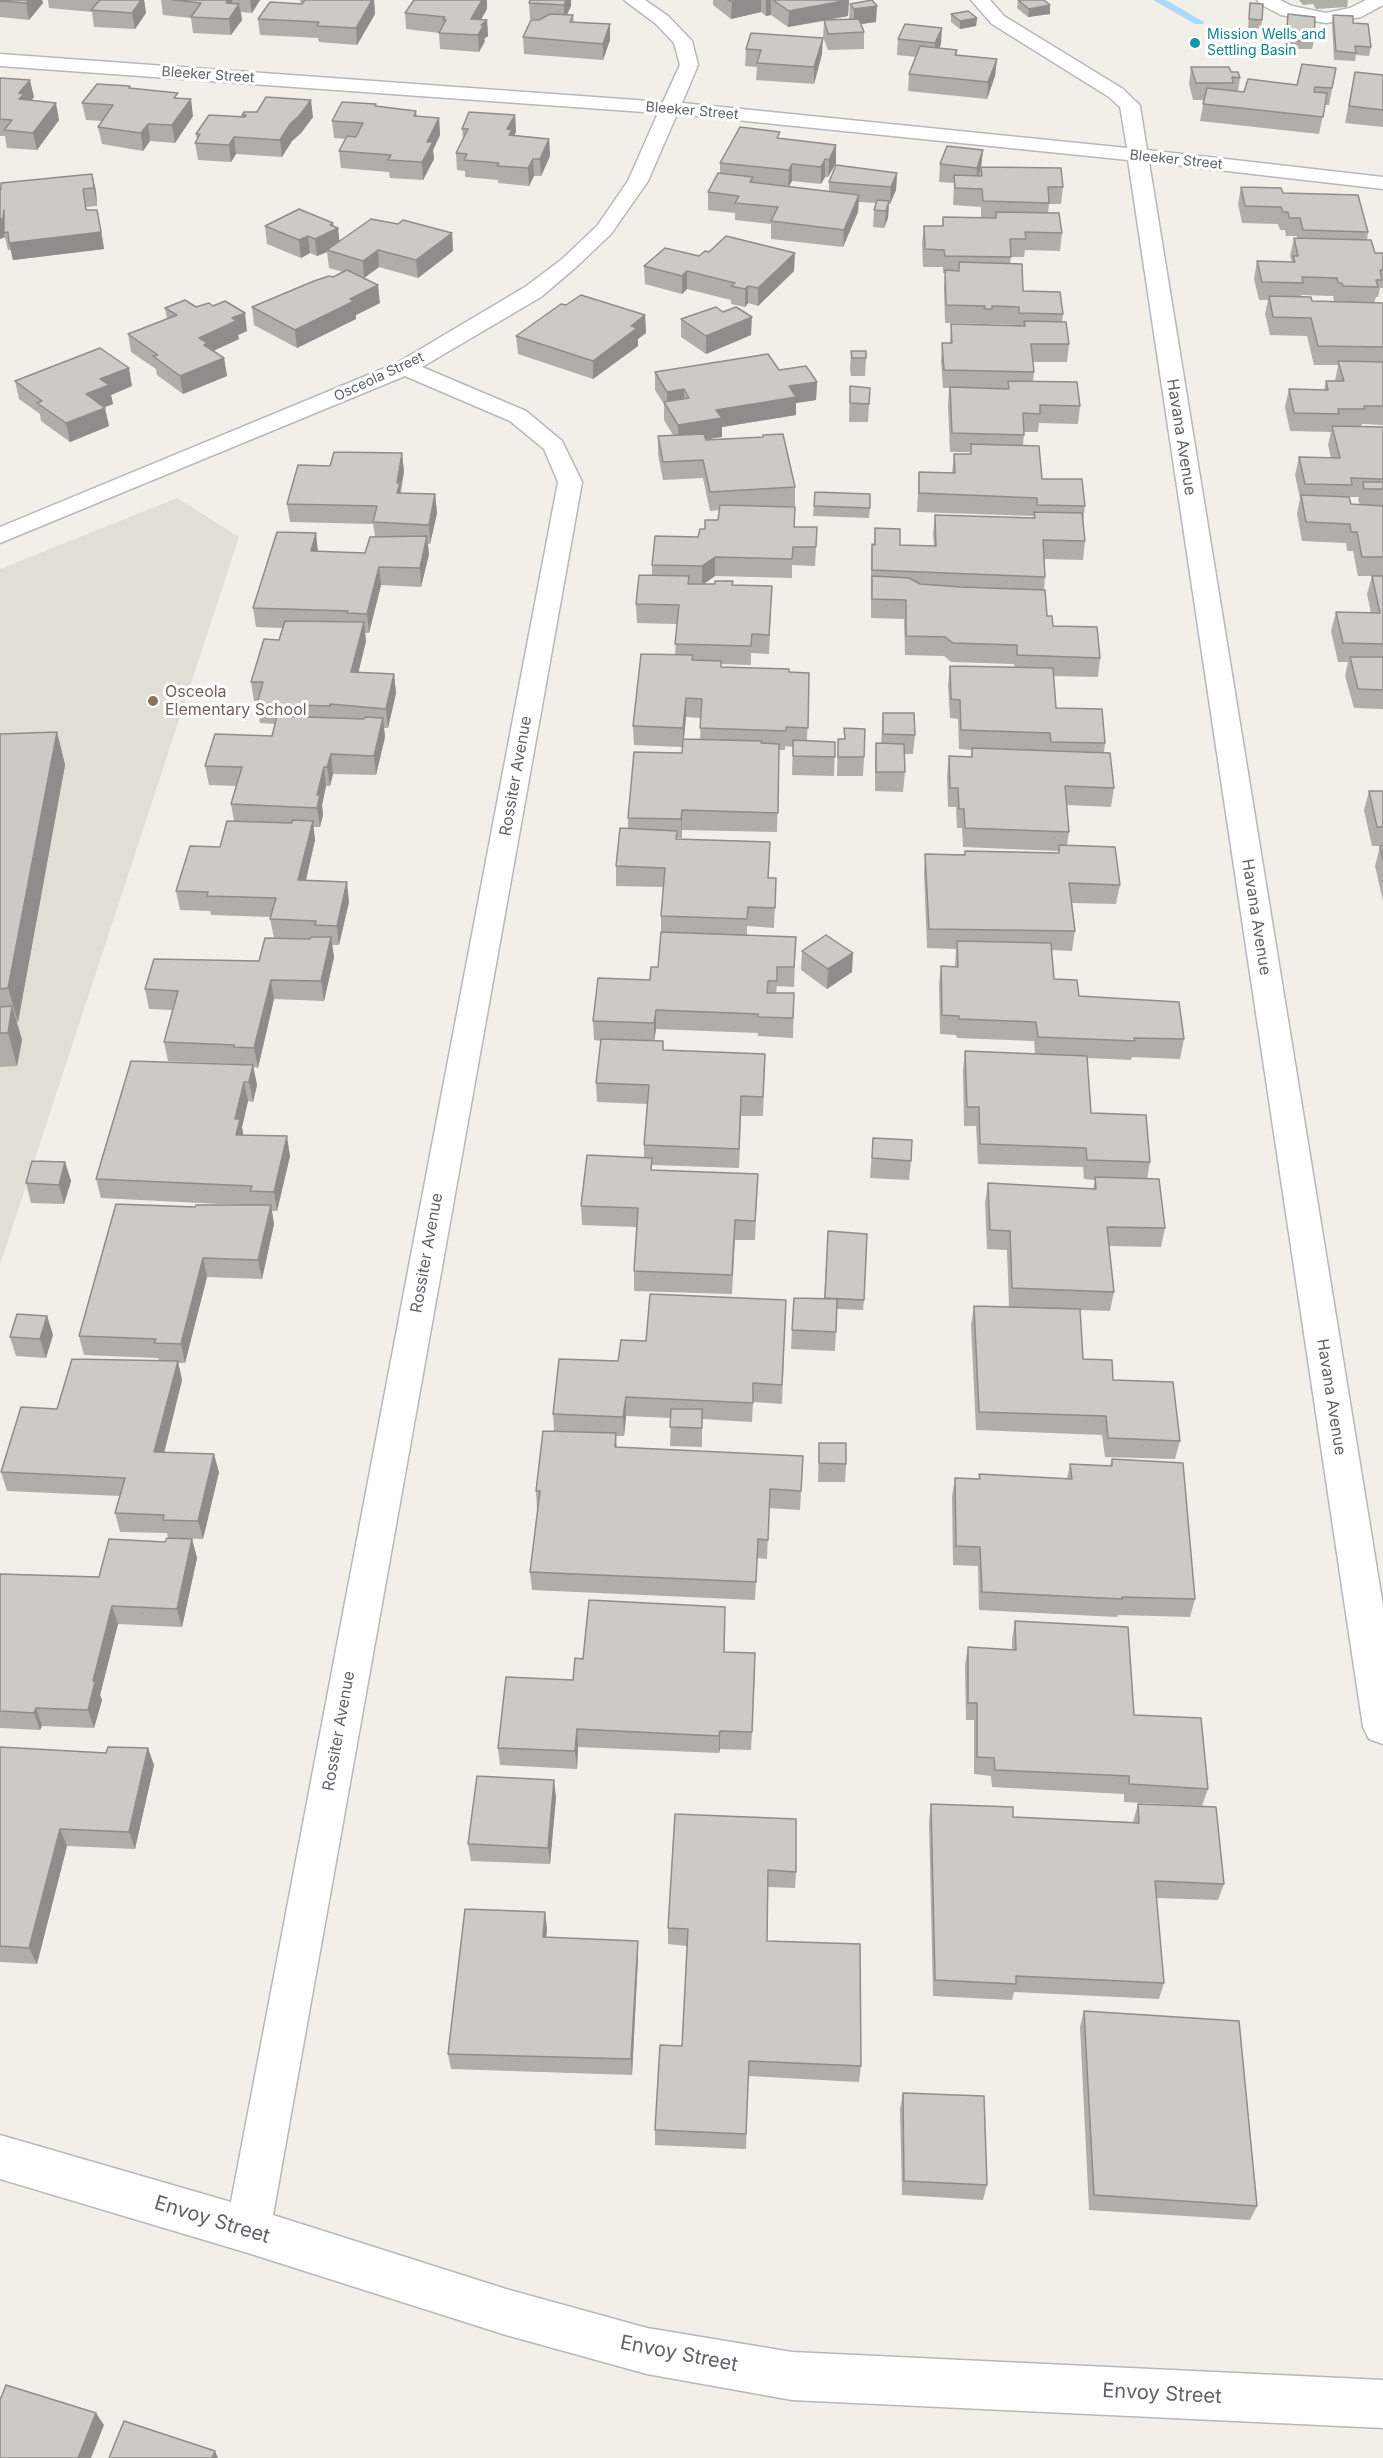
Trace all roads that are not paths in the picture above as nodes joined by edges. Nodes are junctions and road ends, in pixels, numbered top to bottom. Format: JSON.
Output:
{"nodes":[{"id":1,"x":633,"y":0,"type":"edge"},
{"id":2,"x":980,"y":0,"type":"edge"},
{"id":3,"x":1266,"y":0,"type":"edge"},
{"id":4,"x":1378,"y":0,"type":"edge"},
{"id":5,"x":0,"y":60,"type":"edge"},
{"id":6,"x":672,"y":108,"type":"junction"},
{"id":7,"x":1137,"y":155,"type":"junction"},
{"id":8,"x":1383,"y":183,"type":"edge"},
{"id":9,"x":405,"y":368,"type":"junction"},
{"id":10,"x":0,"y":536,"type":"edge"},
{"id":11,"x":1383,"y":1727,"type":"edge"},
{"id":12,"x":0,"y":2157,"type":"edge"},
{"id":13,"x":248,"y":2230,"type":"junction"},
{"id":14,"x":1383,"y":2404,"type":"edge"}],
"edges":[{"from":1,"to":6,"type":"street","name":"Osceola Street"},
{"from":2,"to":7,"type":"street","name":"Havana Avenue"},
{"from":3,"to":4,"type":"street"},
{"from":5,"to":6,"type":"street","name":"Bleeker Street"},
{"from":6,"to":7,"type":"street","name":"Bleeker Street"},
{"from":6,"to":9,"type":"street","name":"Osceola Street"},
{"from":7,"to":8,"type":"street","name":"Bleeker Street"},
{"from":7,"to":11,"type":"street","name":"Havana Avenue"},
{"from":9,"to":10,"type":"street","name":"Osceola Street"},
{"from":9,"to":13,"type":"street","name":"Rossiter Avenue"},
{"from":12,"to":13,"type":"street","name":"Envoy Street"},
{"from":13,"to":14,"type":"street","name":"Envoy Street"}]}
